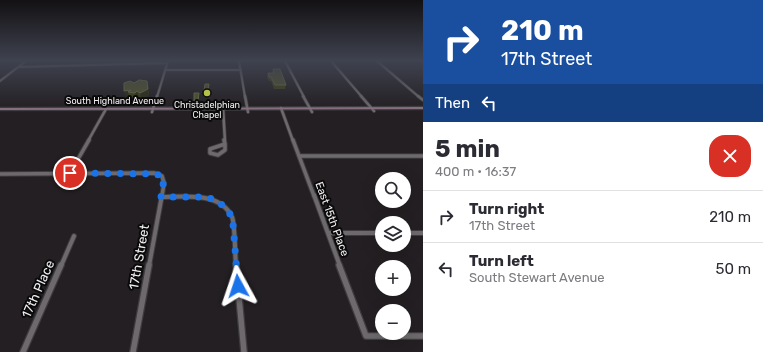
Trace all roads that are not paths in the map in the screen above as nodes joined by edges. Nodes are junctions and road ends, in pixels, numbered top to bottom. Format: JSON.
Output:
{"nodes":[{"id":1,"x":163,"y":77,"type":"edge"},
{"id":2,"x":242,"y":77,"type":"edge"},
{"id":3,"x":294,"y":77,"type":"edge"},
{"id":4,"x":346,"y":77,"type":"edge"},
{"id":5,"x":397,"y":77,"type":"edge"},
{"id":6,"x":423,"y":100,"type":"edge"},
{"id":7,"x":423,"y":108,"type":"edge"},
{"id":8,"x":105,"y":110,"type":"junction"},
{"id":9,"x":152,"y":110,"type":"junction"},
{"id":10,"x":223,"y":110,"type":"junction"},
{"id":11,"x":248,"y":110,"type":"junction"},
{"id":12,"x":282,"y":110,"type":"junction"},
{"id":13,"x":311,"y":110,"type":"junction"},
{"id":14,"x":373,"y":110,"type":"junction"},
{"id":15,"x":0,"y":111,"type":"edge"},
{"id":16,"x":423,"y":111,"type":"edge"},
{"id":17,"x":225,"y":144,"type":"junction"},
{"id":18,"x":299,"y":156,"type":"junction"},
{"id":19,"x":423,"y":156,"type":"edge"},
{"id":20,"x":70,"y":173,"type":"junction"},
{"id":21,"x":0,"y":174,"type":"edge"},
{"id":22,"x":161,"y":197,"type":"junction"},
{"id":23,"x":328,"y":233,"type":"junction"},
{"id":24,"x":375,"y":233,"type":"edge"},
{"id":25,"x":411,"y":233,"type":"edge"},
{"id":26,"x":423,"y":233,"type":"edge"},
{"id":27,"x":74,"y":236,"type":"dead end"},
{"id":28,"x":423,"y":336,"type":"edge"},
{"id":29,"x":23,"y":352,"type":"edge"},
{"id":30,"x":133,"y":352,"type":"edge"},
{"id":31,"x":244,"y":352,"type":"edge"}],
"edges":[{"from":1,"to":9,"type":"street"},
{"from":2,"to":11,"type":"street"},
{"from":3,"to":13,"type":"street"},
{"from":4,"to":14,"type":"street"},
{"from":5,"to":6,"type":"street"},
{"from":7,"to":14,"type":"main road","name":"South Highland Avenue"},
{"from":8,"to":9,"type":"main road","name":"South Highland Avenue"},
{"from":8,"to":15,"type":"main road","name":"South Highland Avenue"},
{"from":8,"to":20,"type":"street"},
{"from":9,"to":10,"type":"main road","name":"South Highland Avenue"},
{"from":10,"to":11,"type":"main road","name":"South Highland Avenue"},
{"from":10,"to":17,"type":"street"},
{"from":11,"to":12,"type":"main road","name":"South Highland Avenue"},
{"from":12,"to":13,"type":"main road","name":"South Highland Avenue"},
{"from":12,"to":18,"type":"street","name":"East 15th Place"},
{"from":13,"to":14,"type":"main road","name":"South Highland Avenue"},
{"from":14,"to":16,"type":"main road","name":"South Highland Avenue"},
{"from":17,"to":17,"type":"street"},
{"from":18,"to":19,"type":"street"},
{"from":18,"to":23,"type":"street","name":"East 15th Place"},
{"from":20,"to":21,"type":"street"},
{"from":20,"to":22,"type":"street","name":"17th Street"},
{"from":22,"to":30,"type":"street","name":"17th Street"},
{"from":22,"to":31,"type":"street"},
{"from":23,"to":24,"type":"street"},
{"from":23,"to":28,"type":"street","name":"East 15th Place"},
{"from":25,"to":26,"type":"street"},
{"from":27,"to":29,"type":"street","name":"17th Place"}]}
